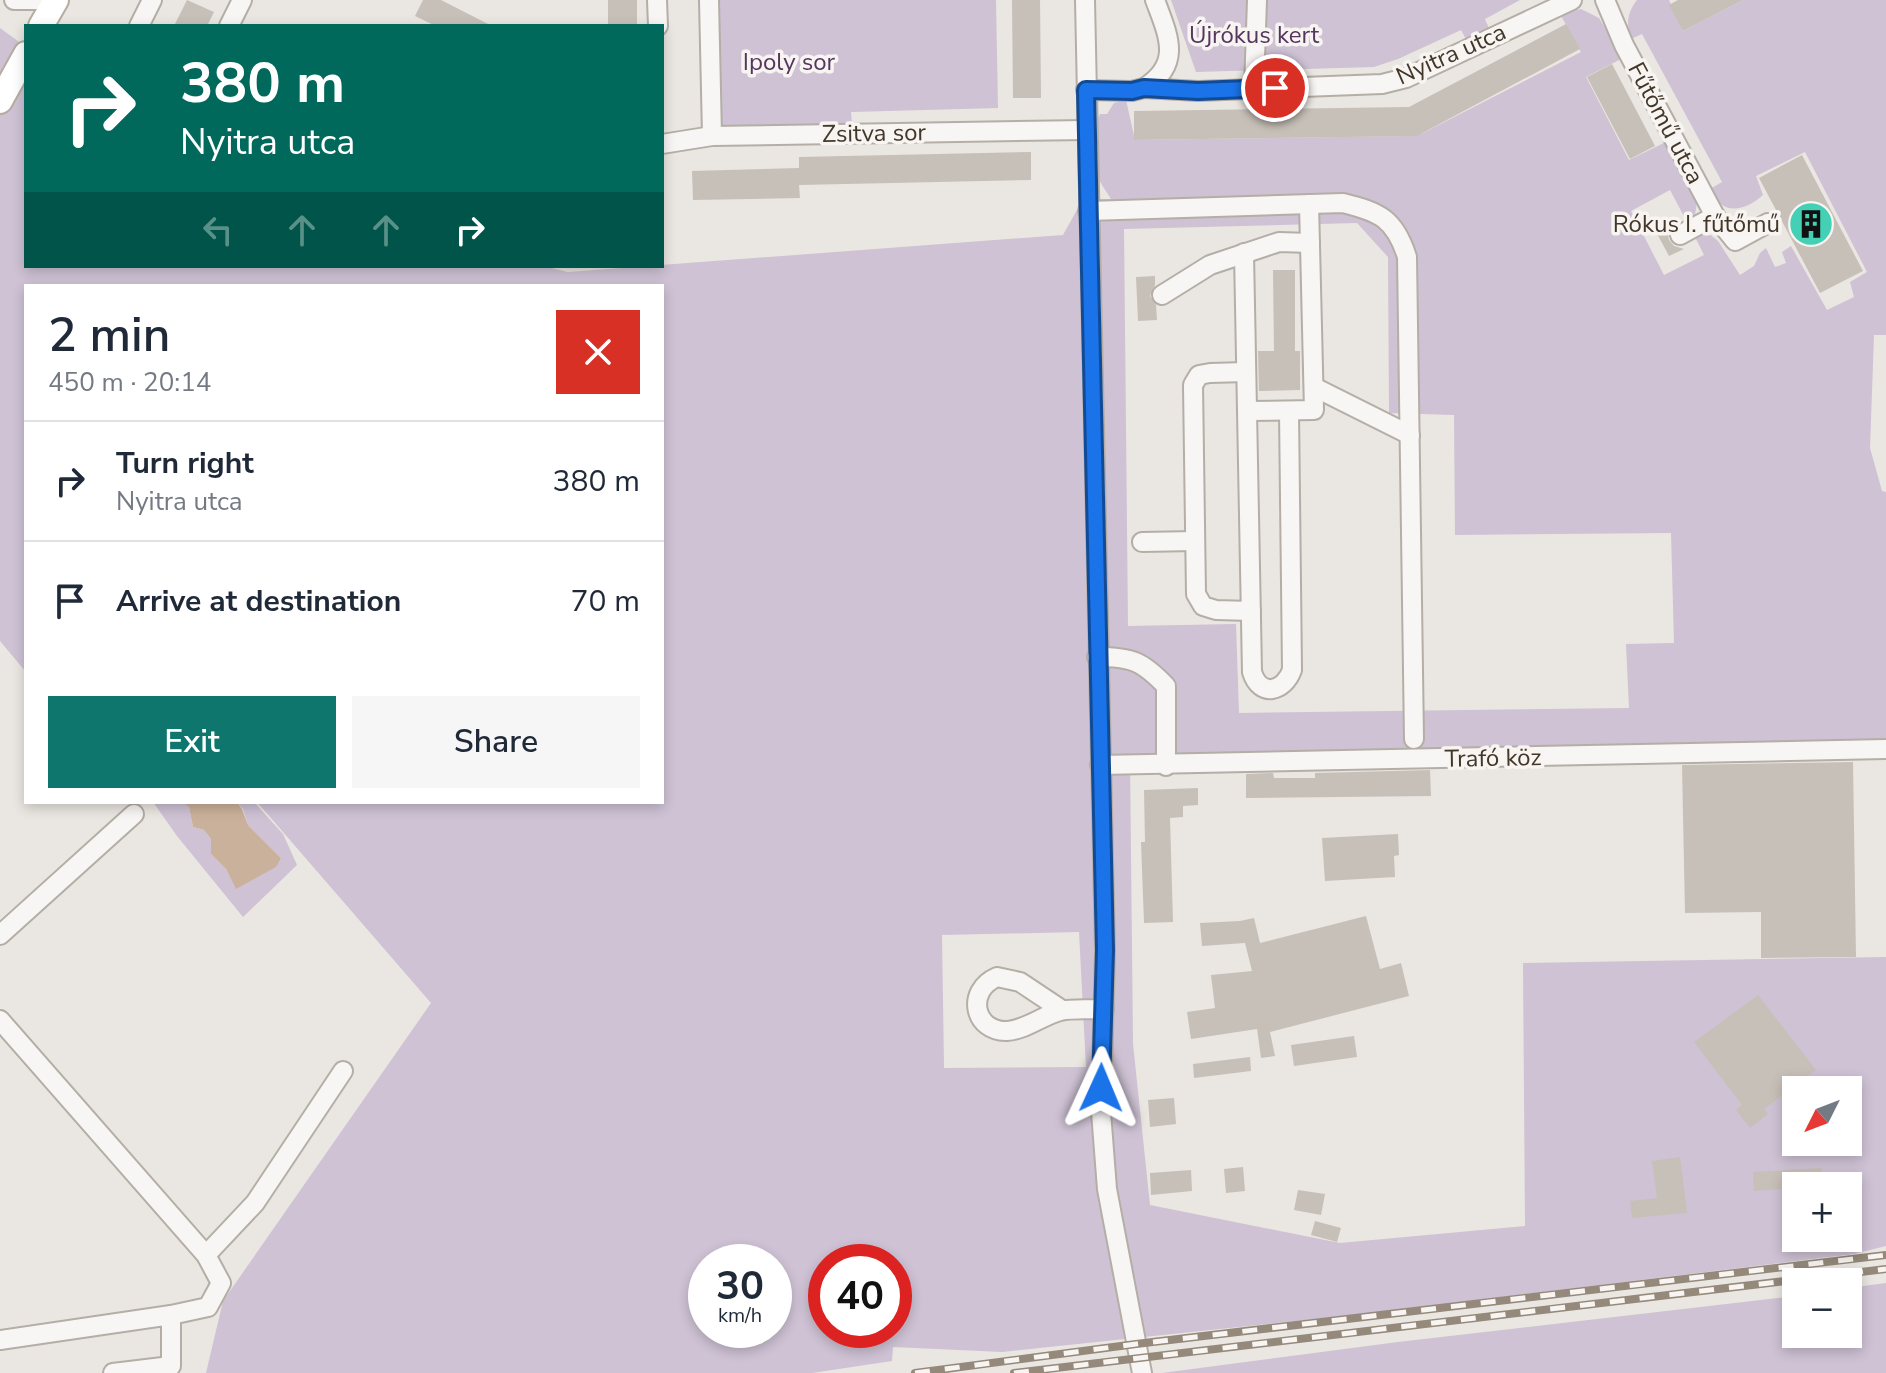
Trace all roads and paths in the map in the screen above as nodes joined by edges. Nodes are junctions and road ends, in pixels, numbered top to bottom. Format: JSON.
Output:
{"nodes":[{"id":1,"x":14,"y":0,"type":"edge"},
{"id":2,"x":39,"y":0,"type":"edge"},
{"id":3,"x":56,"y":0,"type":"edge"},
{"id":4,"x":152,"y":0,"type":"edge"},
{"id":5,"x":242,"y":0,"type":"edge"},
{"id":6,"x":657,"y":0,"type":"edge"},
{"id":7,"x":709,"y":0,"type":"edge"},
{"id":8,"x":1085,"y":0,"type":"edge"},
{"id":9,"x":1155,"y":0,"type":"edge"},
{"id":10,"x":1257,"y":0,"type":"edge"},
{"id":11,"x":1572,"y":0,"type":"edge"},
{"id":12,"x":1605,"y":0,"type":"edge"},
{"id":13,"x":42,"y":24,"type":"edge"},
{"id":14,"x":140,"y":24,"type":"edge"},
{"id":15,"x":230,"y":24,"type":"edge"},
{"id":16,"x":658,"y":24,"type":"edge"},
{"id":17,"x":24,"y":58,"type":"edge"},
{"id":18,"x":1144,"y":88,"type":"junction"},
{"id":19,"x":1254,"y":89,"type":"junction"},
{"id":20,"x":1086,"y":90,"type":"junction"},
{"id":21,"x":0,"y":101,"type":"edge"},
{"id":22,"x":1086,"y":130,"type":"junction"},
{"id":23,"x":712,"y":136,"type":"junction"},
{"id":24,"x":664,"y":144,"type":"edge"},
{"id":25,"x":1309,"y":204,"type":"junction"},
{"id":26,"x":1088,"y":211,"type":"junction"},
{"id":27,"x":1715,"y":216,"type":"junction"},
{"id":28,"x":1768,"y":223,"type":"dead end"},
{"id":29,"x":1680,"y":235,"type":"dead end"},
{"id":30,"x":1310,"y":243,"type":"junction"},
{"id":31,"x":1244,"y":253,"type":"junction"},
{"id":32,"x":1162,"y":295,"type":"dead end"},
{"id":33,"x":1246,"y":372,"type":"junction"},
{"id":34,"x":1314,"y":387,"type":"junction"},
{"id":35,"x":1248,"y":411,"type":"junction"},
{"id":36,"x":1289,"y":411,"type":"junction"},
{"id":37,"x":1410,"y":435,"type":"junction"},
{"id":38,"x":1195,"y":541,"type":"junction"},
{"id":39,"x":1142,"y":542,"type":"dead end"},
{"id":40,"x":1251,"y":611,"type":"junction"},
{"id":41,"x":1097,"y":657,"type":"junction"},
{"id":42,"x":1414,"y":739,"type":"dead end"},
{"id":43,"x":1886,"y":749,"type":"edge"},
{"id":44,"x":1100,"y":765,"type":"junction"},
{"id":45,"x":1166,"y":766,"type":"junction"},
{"id":46,"x":134,"y":814,"type":"dead end"},
{"id":47,"x":0,"y":935,"type":"edge"},
{"id":48,"x":1104,"y":1009,"type":"junction"},
{"id":49,"x":1062,"y":1010,"type":"dead end"},
{"id":50,"x":0,"y":1020,"type":"edge"},
{"id":51,"x":343,"y":1071,"type":"dead end"},
{"id":52,"x":206,"y":1255,"type":"junction"},
{"id":53,"x":171,"y":1315,"type":"junction"},
{"id":54,"x":0,"y":1340,"type":"edge"},
{"id":55,"x":113,"y":1373,"type":"edge"},
{"id":56,"x":1142,"y":1373,"type":"edge"}],
"edges":[{"from":1,"to":2,"type":"street"},
{"from":3,"to":13,"type":"main road"},
{"from":4,"to":14,"type":"street"},
{"from":5,"to":15,"type":"street"},
{"from":6,"to":16,"type":"street"},
{"from":7,"to":23,"type":"street"},
{"from":8,"to":20,"type":"street"},
{"from":9,"to":18,"type":"street"},
{"from":10,"to":19,"type":"street"},
{"from":11,"to":19,"type":"street","name":"Nyitra utca"},
{"from":12,"to":27,"type":"street","name":"Fűtőmű utca"},
{"from":17,"to":21,"type":"main road"},
{"from":18,"to":19,"type":"street","name":"Nyitra utca"},
{"from":18,"to":20,"type":"street","name":"Nyitra utca"},
{"from":20,"to":22,"type":"street"},
{"from":22,"to":23,"type":"street","name":"Zsitva sor"},
{"from":22,"to":26,"type":"street"},
{"from":23,"to":24,"type":"street","name":"Zsitva sor"},
{"from":25,"to":26,"type":"street"},
{"from":25,"to":30,"type":"street"},
{"from":25,"to":37,"type":"street"},
{"from":26,"to":41,"type":"street"},
{"from":27,"to":28,"type":"street","name":"Fűtőmű utca"},
{"from":27,"to":29,"type":"street"},
{"from":30,"to":31,"type":"street"},
{"from":30,"to":34,"type":"street"},
{"from":31,"to":32,"type":"street"},
{"from":31,"to":33,"type":"street"},
{"from":33,"to":35,"type":"street"},
{"from":33,"to":38,"type":"street"},
{"from":34,"to":36,"type":"street"},
{"from":34,"to":37,"type":"street"},
{"from":35,"to":36,"type":"street"},
{"from":35,"to":40,"type":"street"},
{"from":36,"to":40,"type":"street"},
{"from":37,"to":42,"type":"street"},
{"from":38,"to":39,"type":"street"},
{"from":38,"to":40,"type":"street"},
{"from":41,"to":44,"type":"street"},
{"from":41,"to":45,"type":"street"},
{"from":43,"to":45,"type":"street","name":"Trafó köz"},
{"from":44,"to":45,"type":"street","name":"Trafó köz"},
{"from":44,"to":48,"type":"street"},
{"from":46,"to":47,"type":"street"},
{"from":48,"to":49,"type":"street"},
{"from":48,"to":56,"type":"street"},
{"from":50,"to":52,"type":"street"},
{"from":51,"to":52,"type":"street"},
{"from":52,"to":53,"type":"street"},
{"from":53,"to":54,"type":"street"},
{"from":53,"to":55,"type":"street"}]}
